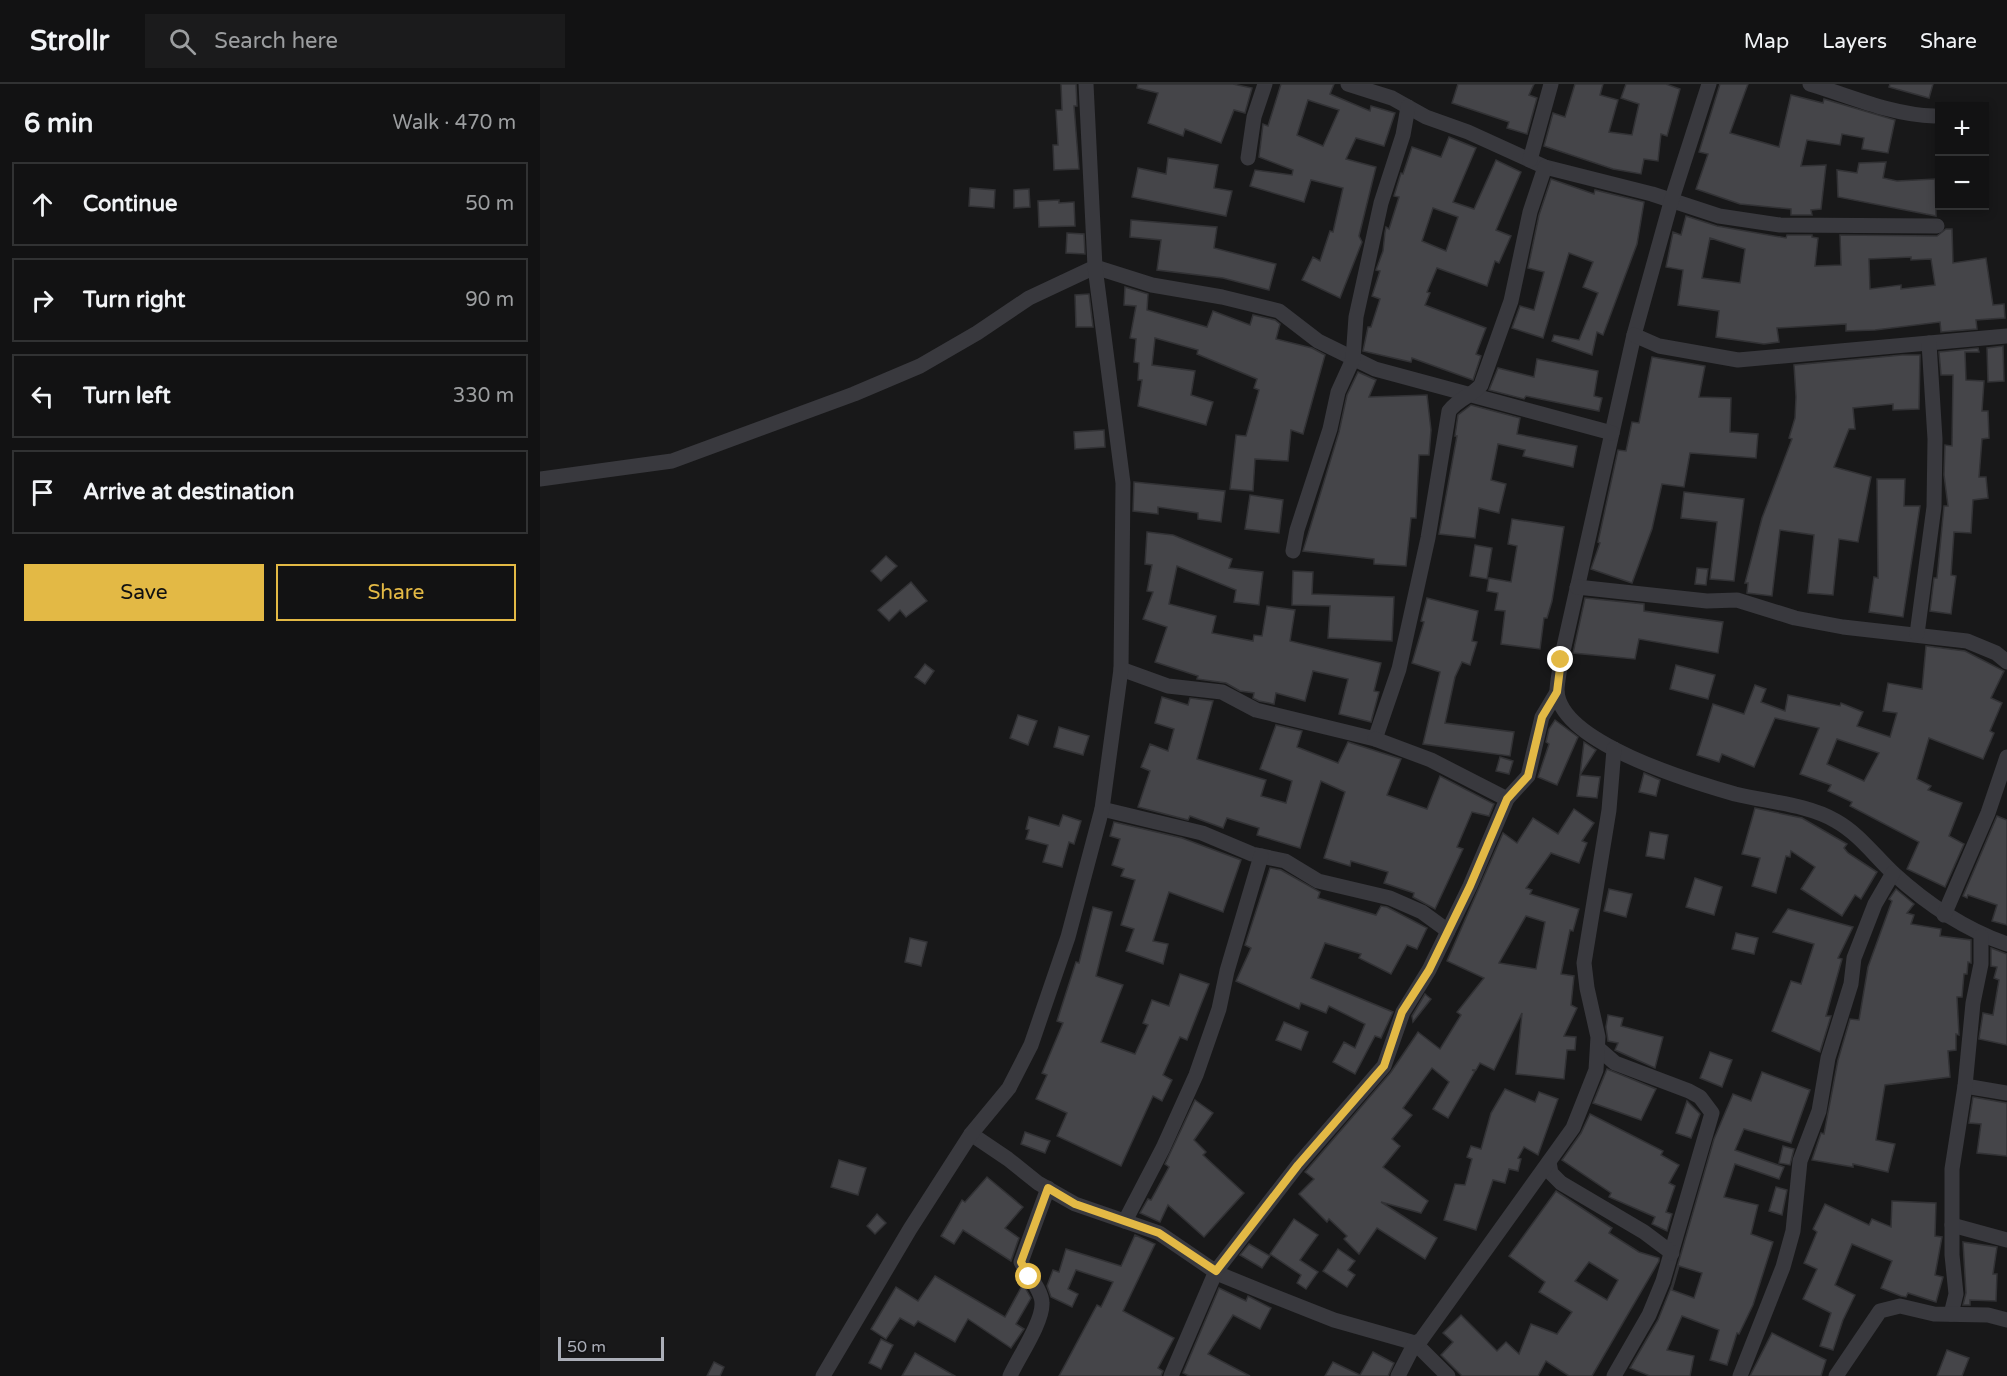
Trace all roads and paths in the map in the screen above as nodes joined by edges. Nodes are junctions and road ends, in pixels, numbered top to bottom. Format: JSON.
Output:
{"nodes":[{"id":1,"x":1086,"y":84,"type":"edge"},
{"id":2,"x":1263,"y":84,"type":"edge"},
{"id":3,"x":1348,"y":84,"type":"edge"},
{"id":4,"x":1551,"y":84,"type":"edge"},
{"id":5,"x":1709,"y":84,"type":"edge"},
{"id":6,"x":1810,"y":84,"type":"edge"},
{"id":7,"x":1408,"y":107,"type":"junction"},
{"id":8,"x":1934,"y":116,"type":"dead end"},
{"id":9,"x":1248,"y":158,"type":"dead end"},
{"id":10,"x":1530,"y":160,"type":"junction"},
{"id":11,"x":1545,"y":167,"type":"junction"},
{"id":12,"x":1671,"y":202,"type":"junction"},
{"id":13,"x":1937,"y":226,"type":"dead end"},
{"id":14,"x":1095,"y":267,"type":"junction"},
{"id":15,"x":1634,"y":335,"type":"junction"},
{"id":16,"x":2007,"y":336,"type":"edge"},
{"id":17,"x":1929,"y":343,"type":"junction"},
{"id":18,"x":1353,"y":359,"type":"junction"},
{"id":19,"x":1465,"y":396,"type":"junction"},
{"id":20,"x":1612,"y":433,"type":"junction"},
{"id":21,"x":540,"y":479,"type":"edge"},
{"id":22,"x":1293,"y":551,"type":"dead end"},
{"id":23,"x":1577,"y":587,"type":"junction"},
{"id":24,"x":1917,"y":634,"type":"junction"},
{"id":25,"x":2007,"y":662,"type":"edge"},
{"id":26,"x":1121,"y":669,"type":"junction"},
{"id":27,"x":1557,"y":692,"type":"junction"},
{"id":28,"x":1375,"y":739,"type":"junction"},
{"id":29,"x":1614,"y":749,"type":"junction"},
{"id":30,"x":2007,"y":757,"type":"edge"},
{"id":31,"x":1507,"y":799,"type":"junction"},
{"id":32,"x":1102,"y":809,"type":"junction"},
{"id":33,"x":1261,"y":856,"type":"junction"},
{"id":34,"x":1893,"y":873,"type":"junction"},
{"id":35,"x":1944,"y":915,"type":"junction"},
{"id":36,"x":1448,"y":931,"type":"junction"},
{"id":37,"x":1981,"y":936,"type":"junction"},
{"id":38,"x":2007,"y":944,"type":"edge"},
{"id":39,"x":1599,"y":1049,"type":"junction"},
{"id":40,"x":1965,"y":1086,"type":"junction"},
{"id":41,"x":2007,"y":1093,"type":"edge"},
{"id":42,"x":971,"y":1134,"type":"junction"},
{"id":43,"x":1549,"y":1162,"type":"junction"},
{"id":44,"x":1048,"y":1188,"type":"junction"},
{"id":45,"x":1125,"y":1221,"type":"junction"},
{"id":46,"x":1952,"y":1225,"type":"junction"},
{"id":47,"x":2007,"y":1240,"type":"edge"},
{"id":48,"x":1672,"y":1253,"type":"junction"},
{"id":49,"x":1216,"y":1271,"type":"junction"},
{"id":50,"x":1951,"y":1314,"type":"junction"},
{"id":51,"x":2007,"y":1320,"type":"edge"},
{"id":52,"x":1415,"y":1343,"type":"junction"},
{"id":53,"x":823,"y":1376,"type":"edge"},
{"id":54,"x":1010,"y":1376,"type":"edge"},
{"id":55,"x":1171,"y":1376,"type":"edge"},
{"id":56,"x":1398,"y":1376,"type":"edge"},
{"id":57,"x":1448,"y":1376,"type":"edge"},
{"id":58,"x":1614,"y":1376,"type":"edge"},
{"id":59,"x":1740,"y":1376,"type":"edge"},
{"id":60,"x":1836,"y":1376,"type":"edge"}],
"edges":[{"from":1,"to":14,"type":"street"},
{"from":2,"to":9,"type":"street"},
{"from":3,"to":7,"type":"street"},
{"from":4,"to":10,"type":"street"},
{"from":5,"to":12,"type":"street"},
{"from":6,"to":8,"type":"street"},
{"from":7,"to":10,"type":"street"},
{"from":7,"to":18,"type":"street"},
{"from":10,"to":11,"type":"street"},
{"from":11,"to":12,"type":"street"},
{"from":11,"to":19,"type":"street"},
{"from":12,"to":13,"type":"street"},
{"from":12,"to":15,"type":"street"},
{"from":14,"to":18,"type":"street"},
{"from":14,"to":21,"type":"street"},
{"from":14,"to":26,"type":"street"},
{"from":15,"to":17,"type":"street"},
{"from":15,"to":20,"type":"street"},
{"from":16,"to":17,"type":"street"},
{"from":17,"to":24,"type":"street"},
{"from":18,"to":19,"type":"street"},
{"from":18,"to":22,"type":"street"},
{"from":19,"to":20,"type":"street"},
{"from":19,"to":28,"type":"street"},
{"from":20,"to":23,"type":"street"},
{"from":23,"to":24,"type":"street"},
{"from":23,"to":27,"type":"street"},
{"from":24,"to":25,"type":"street"},
{"from":26,"to":28,"type":"street"},
{"from":26,"to":32,"type":"street"},
{"from":27,"to":29,"type":"street"},
{"from":27,"to":31,"type":"street"},
{"from":28,"to":31,"type":"street"},
{"from":29,"to":34,"type":"street"},
{"from":29,"to":39,"type":"street"},
{"from":30,"to":35,"type":"street"},
{"from":31,"to":36,"type":"street"},
{"from":32,"to":33,"type":"street"},
{"from":32,"to":42,"type":"street"},
{"from":33,"to":36,"type":"street"},
{"from":33,"to":45,"type":"street"},
{"from":34,"to":35,"type":"street"},
{"from":34,"to":59,"type":"street"},
{"from":35,"to":37,"type":"street"},
{"from":36,"to":49,"type":"street"},
{"from":37,"to":38,"type":"street"},
{"from":37,"to":40,"type":"street"},
{"from":39,"to":43,"type":"street"},
{"from":39,"to":48,"type":"street"},
{"from":40,"to":41,"type":"street"},
{"from":40,"to":46,"type":"street"},
{"from":42,"to":44,"type":"street"},
{"from":42,"to":53,"type":"street"},
{"from":43,"to":48,"type":"street"},
{"from":43,"to":52,"type":"street"},
{"from":44,"to":45,"type":"street"},
{"from":44,"to":54,"type":"street"},
{"from":45,"to":49,"type":"street"},
{"from":46,"to":47,"type":"street"},
{"from":46,"to":50,"type":"street"},
{"from":48,"to":58,"type":"street"},
{"from":49,"to":52,"type":"street"},
{"from":49,"to":55,"type":"street"},
{"from":50,"to":51,"type":"street"},
{"from":50,"to":60,"type":"street"},
{"from":52,"to":56,"type":"street"},
{"from":52,"to":57,"type":"street"}]}
